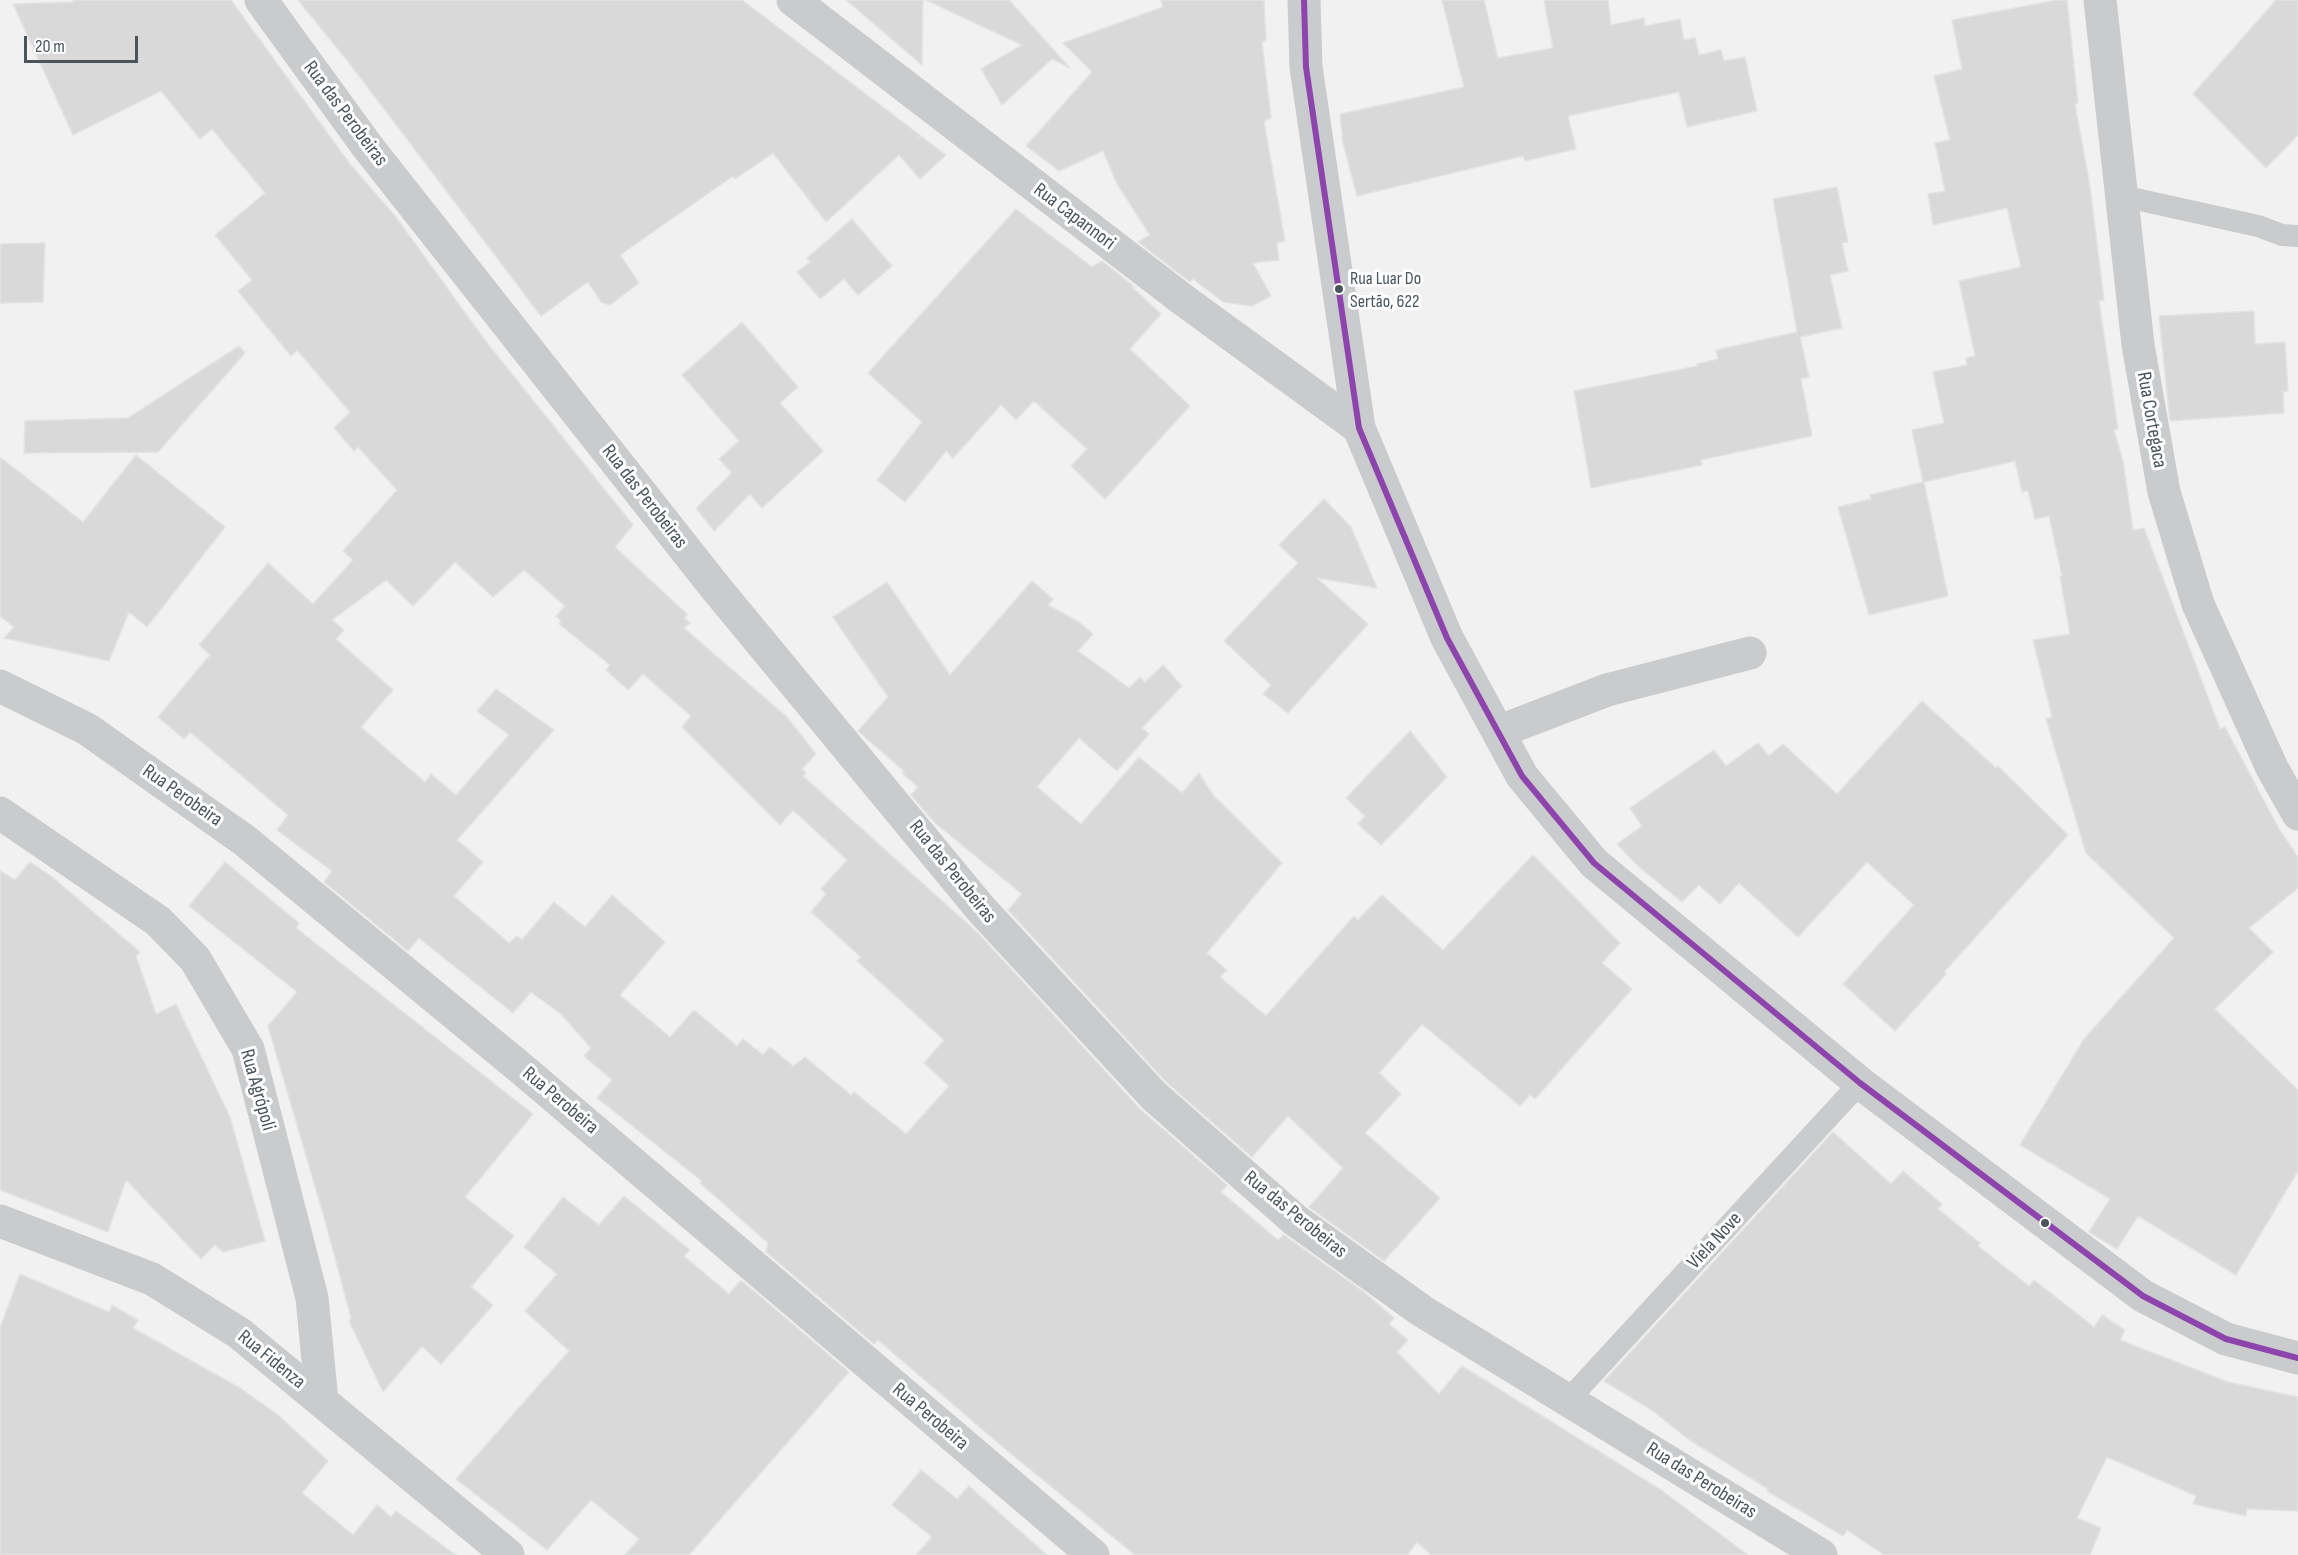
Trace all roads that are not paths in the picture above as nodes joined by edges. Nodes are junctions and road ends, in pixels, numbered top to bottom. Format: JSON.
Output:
{"nodes":[{"id":1,"x":261,"y":0,"type":"edge"},
{"id":2,"x":793,"y":0,"type":"edge"},
{"id":3,"x":1304,"y":0,"type":"edge"},
{"id":4,"x":2100,"y":0,"type":"edge"},
{"id":5,"x":2122,"y":196,"type":"junction"},
{"id":6,"x":2298,"y":236,"type":"edge"},
{"id":7,"x":1359,"y":428,"type":"junction"},
{"id":8,"x":1750,"y":653,"type":"dead end"},
{"id":9,"x":0,"y":686,"type":"edge"},
{"id":10,"x":1498,"y":732,"type":"junction"},
{"id":11,"x":0,"y":813,"type":"edge"},
{"id":12,"x":2298,"y":814,"type":"edge"},
{"id":13,"x":1860,"y":1083,"type":"junction"},
{"id":14,"x":0,"y":1221,"type":"edge"},
{"id":15,"x":2298,"y":1358,"type":"edge"},
{"id":16,"x":1569,"y":1399,"type":"junction"},
{"id":17,"x":322,"y":1401,"type":"junction"},
{"id":18,"x":508,"y":1555,"type":"edge"},
{"id":19,"x":1093,"y":1555,"type":"edge"},
{"id":20,"x":1821,"y":1555,"type":"edge"}],
"edges":[{"from":1,"to":16,"type":"street","name":"Rua das Perobeiras"},
{"from":2,"to":7,"type":"street","name":"Rua Capannori"},
{"from":3,"to":7,"type":"street"},
{"from":4,"to":5,"type":"street","name":"Rua Cortegaca"},
{"from":5,"to":6,"type":"lane"},
{"from":5,"to":12,"type":"street","name":"Rua Cortegaca"},
{"from":7,"to":10,"type":"street"},
{"from":8,"to":10,"type":"street"},
{"from":9,"to":19,"type":"street","name":"Rua Perobeira"},
{"from":10,"to":13,"type":"street"},
{"from":11,"to":17,"type":"street","name":"Rua Agrópoli"},
{"from":13,"to":15,"type":"street"},
{"from":13,"to":16,"type":"lane","name":"Viela Nove"},
{"from":14,"to":17,"type":"street","name":"Rua Fidenza"},
{"from":16,"to":20,"type":"street","name":"Rua das Perobeiras"},
{"from":17,"to":18,"type":"street","name":"Rua Fidenza"}]}
